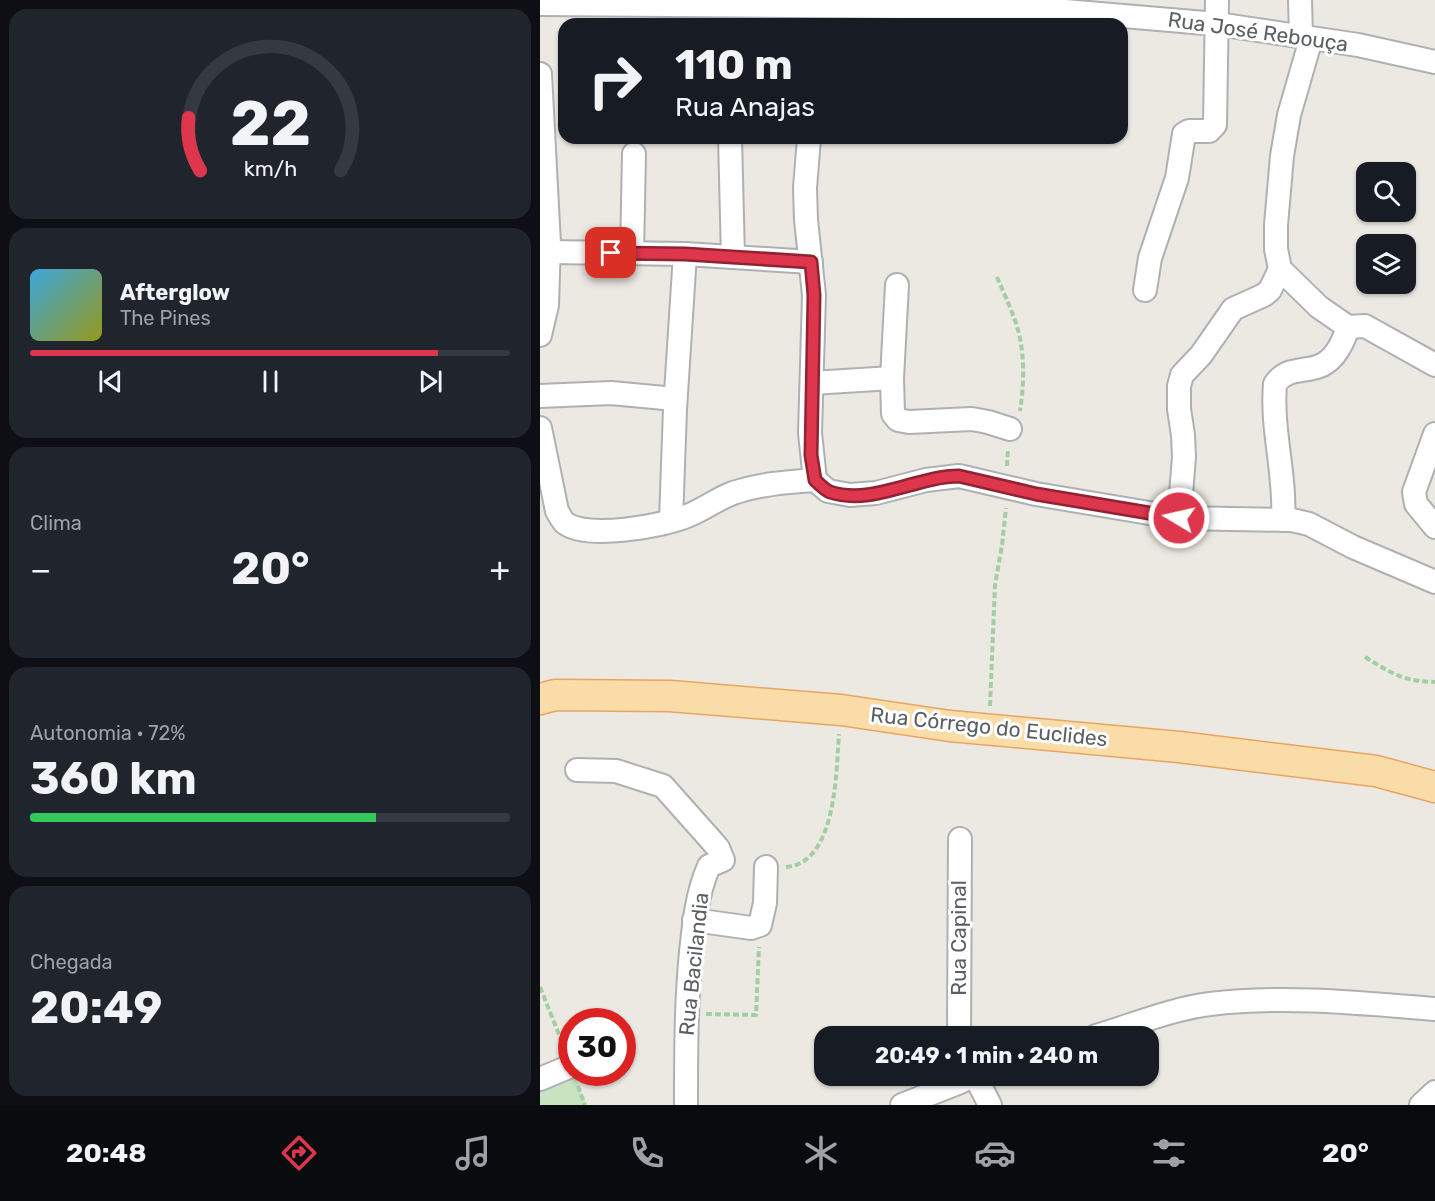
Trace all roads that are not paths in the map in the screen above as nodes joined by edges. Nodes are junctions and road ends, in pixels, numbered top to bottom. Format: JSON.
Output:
{"nodes":[{"id":1,"x":1217,"y":0,"type":"edge"},
{"id":2,"x":1300,"y":0,"type":"edge"},
{"id":3,"x":602,"y":2,"type":"edge"},
{"id":4,"x":540,"y":4,"type":"edge"},
{"id":5,"x":1030,"y":4,"type":"edge"},
{"id":6,"x":719,"y":14,"type":"edge"},
{"id":7,"x":808,"y":15,"type":"edge"},
{"id":8,"x":1217,"y":24,"type":"junction"},
{"id":9,"x":1306,"y":38,"type":"junction"},
{"id":10,"x":1435,"y":62,"type":"edge"},
{"id":11,"x":540,"y":74,"type":"edge"},
{"id":12,"x":542,"y":143,"type":"edge"},
{"id":13,"x":730,"y":144,"type":"edge"},
{"id":14,"x":809,"y":144,"type":"edge"},
{"id":15,"x":634,"y":154,"type":"dead end"},
{"id":16,"x":549,"y":252,"type":"junction"},
{"id":17,"x":632,"y":253,"type":"junction"},
{"id":18,"x":685,"y":254,"type":"junction"},
{"id":19,"x":733,"y":257,"type":"junction"},
{"id":20,"x":811,"y":262,"type":"junction"},
{"id":21,"x":1280,"y":269,"type":"junction"},
{"id":22,"x":897,"y":285,"type":"dead end"},
{"id":23,"x":1145,"y":290,"type":"dead end"},
{"id":24,"x":1348,"y":327,"type":"junction"},
{"id":25,"x":540,"y":335,"type":"edge"},
{"id":26,"x":1435,"y":365,"type":"edge"},
{"id":27,"x":892,"y":378,"type":"junction"},
{"id":28,"x":812,"y":383,"type":"junction"},
{"id":29,"x":540,"y":396,"type":"edge"},
{"id":30,"x":675,"y":399,"type":"junction"},
{"id":31,"x":540,"y":428,"type":"edge"},
{"id":32,"x":1010,"y":429,"type":"road end"},
{"id":33,"x":1435,"y":434,"type":"edge"},
{"id":34,"x":815,"y":480,"type":"junction"},
{"id":35,"x":1179,"y":518,"type":"junction"},
{"id":36,"x":1283,"y":520,"type":"junction"},
{"id":37,"x":671,"y":521,"type":"junction"},
{"id":38,"x":1435,"y":527,"type":"edge"},
{"id":39,"x":1435,"y":582,"type":"edge"},
{"id":40,"x":540,"y":699,"type":"edge"},
{"id":41,"x":577,"y":770,"type":"dead end"},
{"id":42,"x":1435,"y":787,"type":"edge"},
{"id":43,"x":960,"y":839,"type":"dead end"},
{"id":44,"x":766,"y":867,"type":"road end"},
{"id":45,"x":694,"y":920,"type":"junction"},
{"id":46,"x":1435,"y":1009,"type":"edge"},
{"id":47,"x":958,"y":1026,"type":"edge"},
{"id":48,"x":1128,"y":1026,"type":"edge"},
{"id":49,"x":558,"y":1076,"type":"edge"},
{"id":50,"x":540,"y":1078,"type":"edge"},
{"id":51,"x":945,"y":1086,"type":"edge"},
{"id":52,"x":974,"y":1086,"type":"edge"},
{"id":53,"x":1435,"y":1092,"type":"edge"},
{"id":54,"x":686,"y":1105,"type":"edge"},
{"id":55,"x":902,"y":1105,"type":"edge"},
{"id":56,"x":990,"y":1105,"type":"edge"},
{"id":57,"x":1421,"y":1105,"type":"edge"}],
"edges":[{"from":1,"to":8,"type":"street"},
{"from":2,"to":9,"type":"street"},
{"from":3,"to":4,"type":"street","name":"Rua José Rebouça"},
{"from":3,"to":6,"type":"street","name":"Rua José Rebouça"},
{"from":5,"to":7,"type":"street","name":"Rua José Rebouça"},
{"from":5,"to":8,"type":"street","name":"Rua José Rebouça"},
{"from":6,"to":7,"type":"street","name":"Rua José Rebouça"},
{"from":8,"to":9,"type":"street","name":"Rua José Rebouça"},
{"from":8,"to":23,"type":"street"},
{"from":9,"to":10,"type":"street","name":"Rua José Rebouça"},
{"from":9,"to":21,"type":"street"},
{"from":11,"to":12,"type":"street"},
{"from":12,"to":16,"type":"street"},
{"from":13,"to":19,"type":"street"},
{"from":14,"to":20,"type":"street"},
{"from":15,"to":17,"type":"street"},
{"from":16,"to":17,"type":"street"},
{"from":16,"to":25,"type":"street"},
{"from":17,"to":18,"type":"street"},
{"from":18,"to":19,"type":"street"},
{"from":18,"to":30,"type":"street"},
{"from":19,"to":20,"type":"street"},
{"from":20,"to":28,"type":"street"},
{"from":21,"to":24,"type":"street"},
{"from":21,"to":35,"type":"street"},
{"from":22,"to":27,"type":"street"},
{"from":24,"to":26,"type":"street"},
{"from":24,"to":36,"type":"street"},
{"from":27,"to":28,"type":"street"},
{"from":27,"to":32,"type":"street"},
{"from":28,"to":34,"type":"street"},
{"from":29,"to":30,"type":"street"},
{"from":30,"to":37,"type":"street"},
{"from":31,"to":37,"type":"street"},
{"from":33,"to":38,"type":"street"},
{"from":34,"to":35,"type":"street"},
{"from":34,"to":37,"type":"street"},
{"from":35,"to":36,"type":"street"},
{"from":36,"to":39,"type":"street"},
{"from":40,"to":42,"type":"main road","name":"Rua Córrego do Euclides"},
{"from":41,"to":45,"type":"street","name":"Rua Bacilandia"},
{"from":43,"to":47,"type":"street","name":"Rua Capinal"},
{"from":44,"to":45,"type":"street"},
{"from":45,"to":54,"type":"street","name":"Rua Bacilandia"},
{"from":46,"to":48,"type":"street"},
{"from":49,"to":50,"type":"street"},
{"from":51,"to":55,"type":"street"},
{"from":52,"to":56,"type":"street"},
{"from":53,"to":57,"type":"street"}]}
